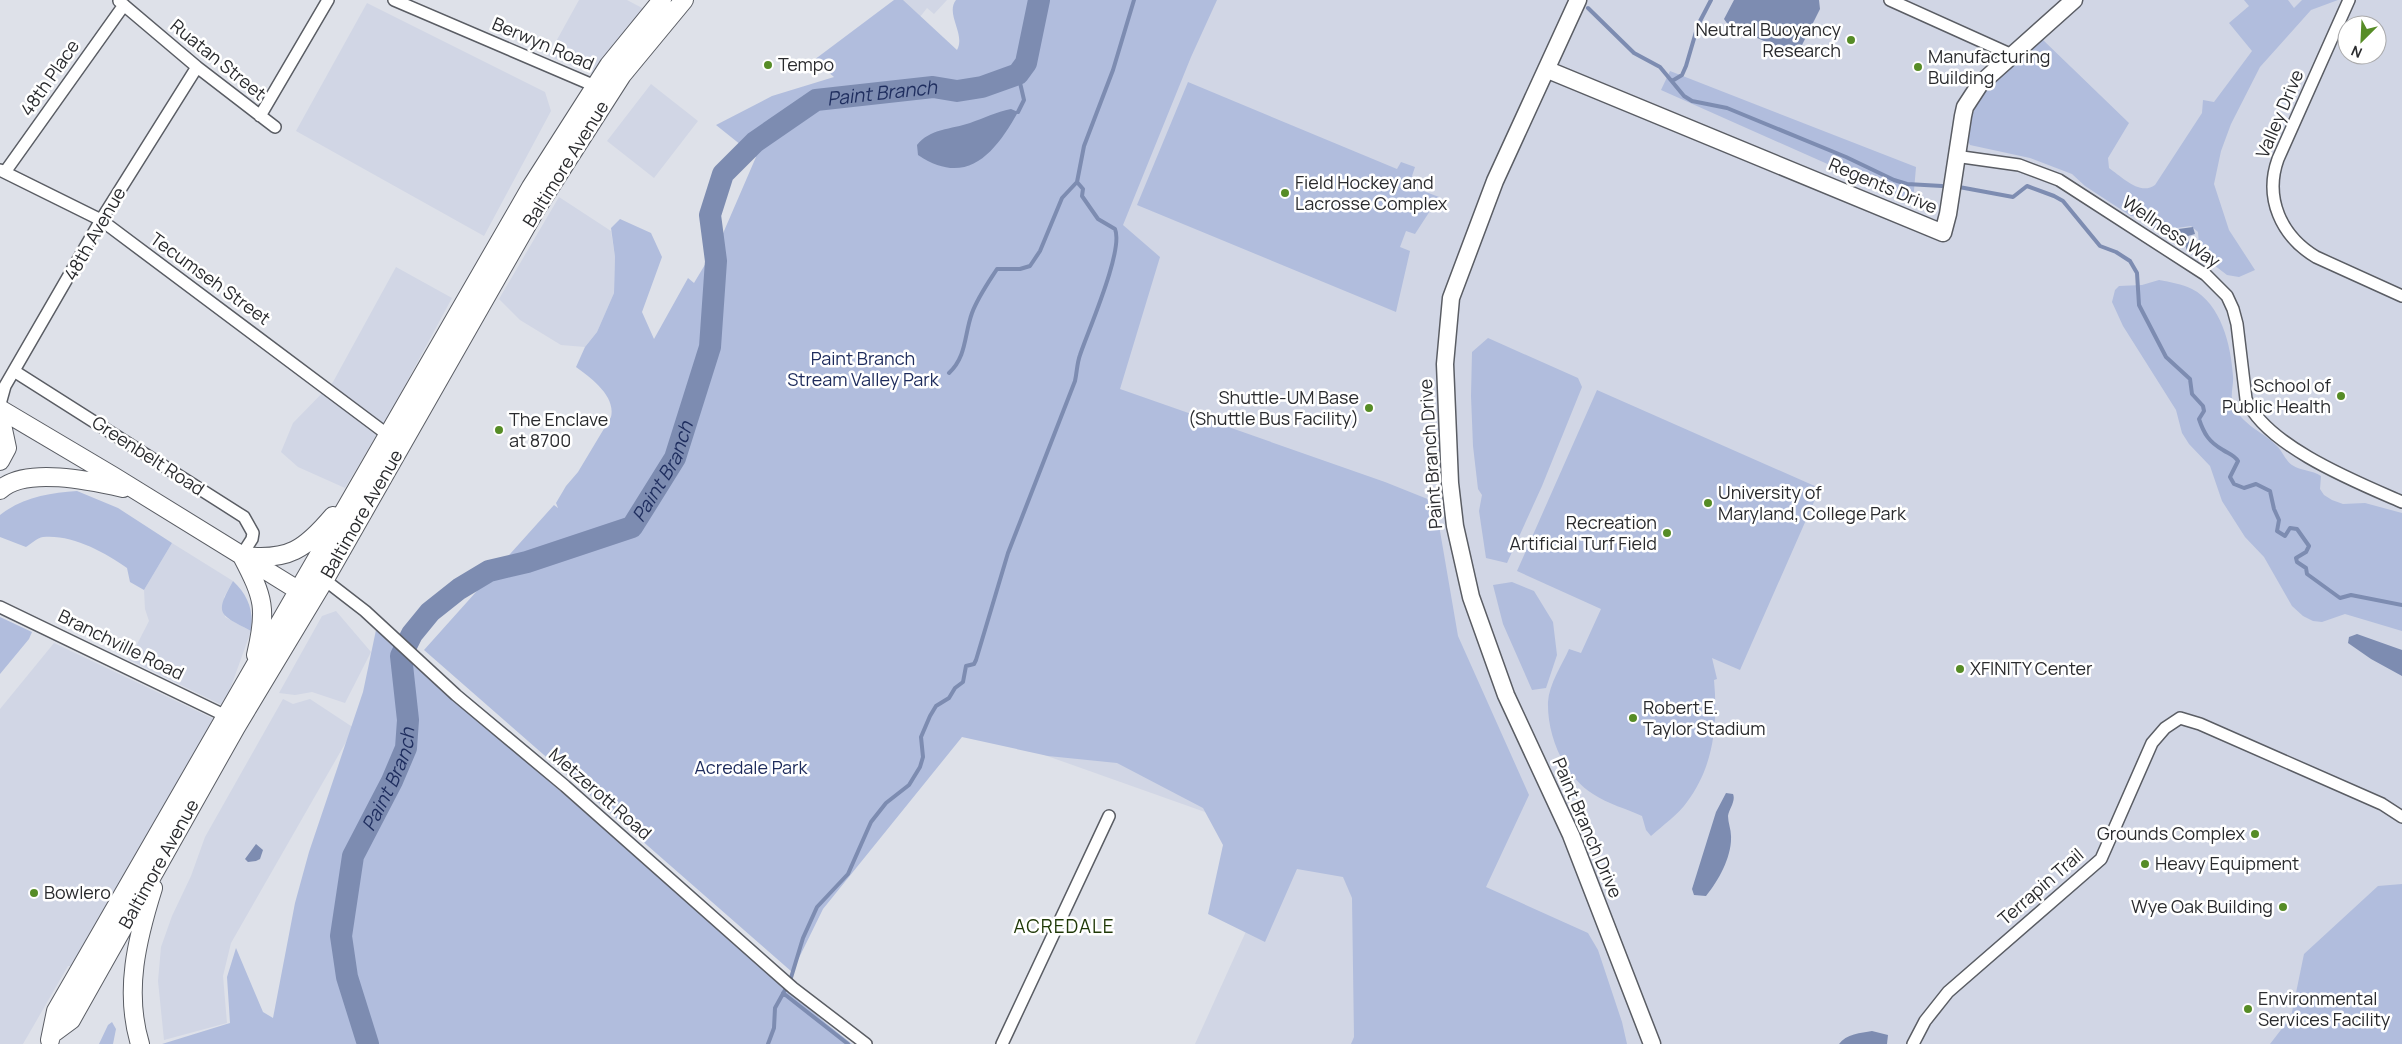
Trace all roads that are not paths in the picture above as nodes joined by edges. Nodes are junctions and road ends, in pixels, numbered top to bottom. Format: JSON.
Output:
{"nodes":[{"id":1,"x":328,"y":0,"type":"edge"},
{"id":2,"x":394,"y":0,"type":"edge"},
{"id":3,"x":662,"y":0,"type":"edge"},
{"id":4,"x":684,"y":0,"type":"edge"},
{"id":5,"x":1578,"y":0,"type":"edge"},
{"id":6,"x":1890,"y":0,"type":"edge"},
{"id":7,"x":2074,"y":0,"type":"edge"},
{"id":8,"x":2349,"y":0,"type":"edge"},
{"id":9,"x":121,"y":2,"type":"edge"},
{"id":10,"x":2012,"y":55,"type":"junction"},
{"id":11,"x":197,"y":67,"type":"junction"},
{"id":12,"x":1548,"y":70,"type":"junction"},
{"id":13,"x":595,"y":86,"type":"junction"},
{"id":14,"x":260,"y":116,"type":"junction"},
{"id":15,"x":275,"y":127,"type":"dead end"},
{"id":16,"x":1956,"y":156,"type":"junction"},
{"id":17,"x":3,"y":171,"type":"edge"},
{"id":18,"x":101,"y":220,"type":"junction"},
{"id":19,"x":2402,"y":296,"type":"edge"},
{"id":20,"x":14,"y":372,"type":"junction"},
{"id":21,"x":0,"y":404,"type":"edge"},
{"id":22,"x":0,"y":409,"type":"edge"},
{"id":23,"x":0,"y":414,"type":"edge"},
{"id":24,"x":388,"y":435,"type":"junction"},
{"id":25,"x":0,"y":461,"type":"edge"},
{"id":26,"x":358,"y":487,"type":"junction"},
{"id":27,"x":0,"y":490,"type":"edge"},
{"id":28,"x":138,"y":492,"type":"junction"},
{"id":29,"x":2402,"y":502,"type":"edge"},
{"id":30,"x":242,"y":556,"type":"junction"},
{"id":31,"x":318,"y":575,"type":"junction"},
{"id":32,"x":306,"y":596,"type":"junction"},
{"id":33,"x":0,"y":607,"type":"edge"},
{"id":34,"x":253,"y":670,"type":"junction"},
{"id":35,"x":226,"y":716,"type":"junction"},
{"id":36,"x":1109,"y":816,"type":"dead end"},
{"id":37,"x":2402,"y":817,"type":"edge"},
{"id":38,"x":161,"y":859,"type":"junction"},
{"id":39,"x":50,"y":1039,"type":"edge"},
{"id":40,"x":140,"y":1044,"type":"edge"},
{"id":41,"x":866,"y":1044,"type":"edge"},
{"id":42,"x":1002,"y":1044,"type":"edge"},
{"id":43,"x":1652,"y":1044,"type":"edge"},
{"id":44,"x":1913,"y":1044,"type":"edge"}],
"edges":[{"from":1,"to":14,"type":"street"},
{"from":2,"to":13,"type":"street","name":"Berwyn Road"},
{"from":3,"to":13,"type":"main road","name":"Baltimore Avenue"},
{"from":4,"to":31,"type":"main road","name":"Baltimore Avenue"},
{"from":5,"to":12,"type":"street","name":"Paint Branch Drive"},
{"from":6,"to":10,"type":"street"},
{"from":7,"to":10,"type":"street","name":"Regents Drive"},
{"from":8,"to":19,"type":"street","name":"Valley Drive"},
{"from":9,"to":11,"type":"street","name":"Ruatan Street"},
{"from":9,"to":17,"type":"street","name":"48th Place"},
{"from":10,"to":16,"type":"street","name":"Regents Drive"},
{"from":11,"to":14,"type":"street","name":"Ruatan Street"},
{"from":11,"to":18,"type":"street","name":"48th Avenue"},
{"from":12,"to":16,"type":"street","name":"Regents Drive"},
{"from":12,"to":43,"type":"street","name":"Paint Branch Drive"},
{"from":13,"to":24,"type":"main road","name":"Baltimore Avenue"},
{"from":14,"to":15,"type":"street","name":"Ruatan Street"},
{"from":16,"to":29,"type":"street","name":"Wellness Way"},
{"from":17,"to":18,"type":"street","name":"Tecumseh Street"},
{"from":18,"to":20,"type":"street","name":"48th Avenue"},
{"from":18,"to":24,"type":"street","name":"Tecumseh Street"},
{"from":20,"to":21,"type":"street","name":"48th Avenue"},
{"from":20,"to":30,"type":"street","name":"Greenbelt Road"},
{"from":22,"to":28,"type":"main road","name":"Greenbelt Road"},
{"from":23,"to":25,"type":"main road"},
{"from":24,"to":26,"type":"main road","name":"Baltimore Avenue"},
{"from":26,"to":30,"type":"main road"},
{"from":26,"to":31,"type":"main road","name":"Baltimore Avenue"},
{"from":27,"to":28,"type":"main road"},
{"from":28,"to":30,"type":"main road","name":"Greenbelt Road"},
{"from":30,"to":32,"type":"main road","name":"Greenbelt Road"},
{"from":30,"to":34,"type":"main road"},
{"from":31,"to":32,"type":"main road","name":"Baltimore Avenue"},
{"from":31,"to":41,"type":"street","name":"Metzerott Road"},
{"from":32,"to":34,"type":"main road","name":"Baltimore Avenue"},
{"from":32,"to":38,"type":"main road","name":"Baltimore Avenue"},
{"from":33,"to":35,"type":"street","name":"Branchville Road"},
{"from":34,"to":35,"type":"main road","name":"Baltimore Avenue"},
{"from":35,"to":39,"type":"main road","name":"Baltimore Avenue"},
{"from":36,"to":42,"type":"street"},
{"from":37,"to":44,"type":"street","name":"Terrapin Trail"},
{"from":38,"to":39,"type":"main road","name":"Baltimore Avenue"},
{"from":38,"to":40,"type":"main road"}]}
